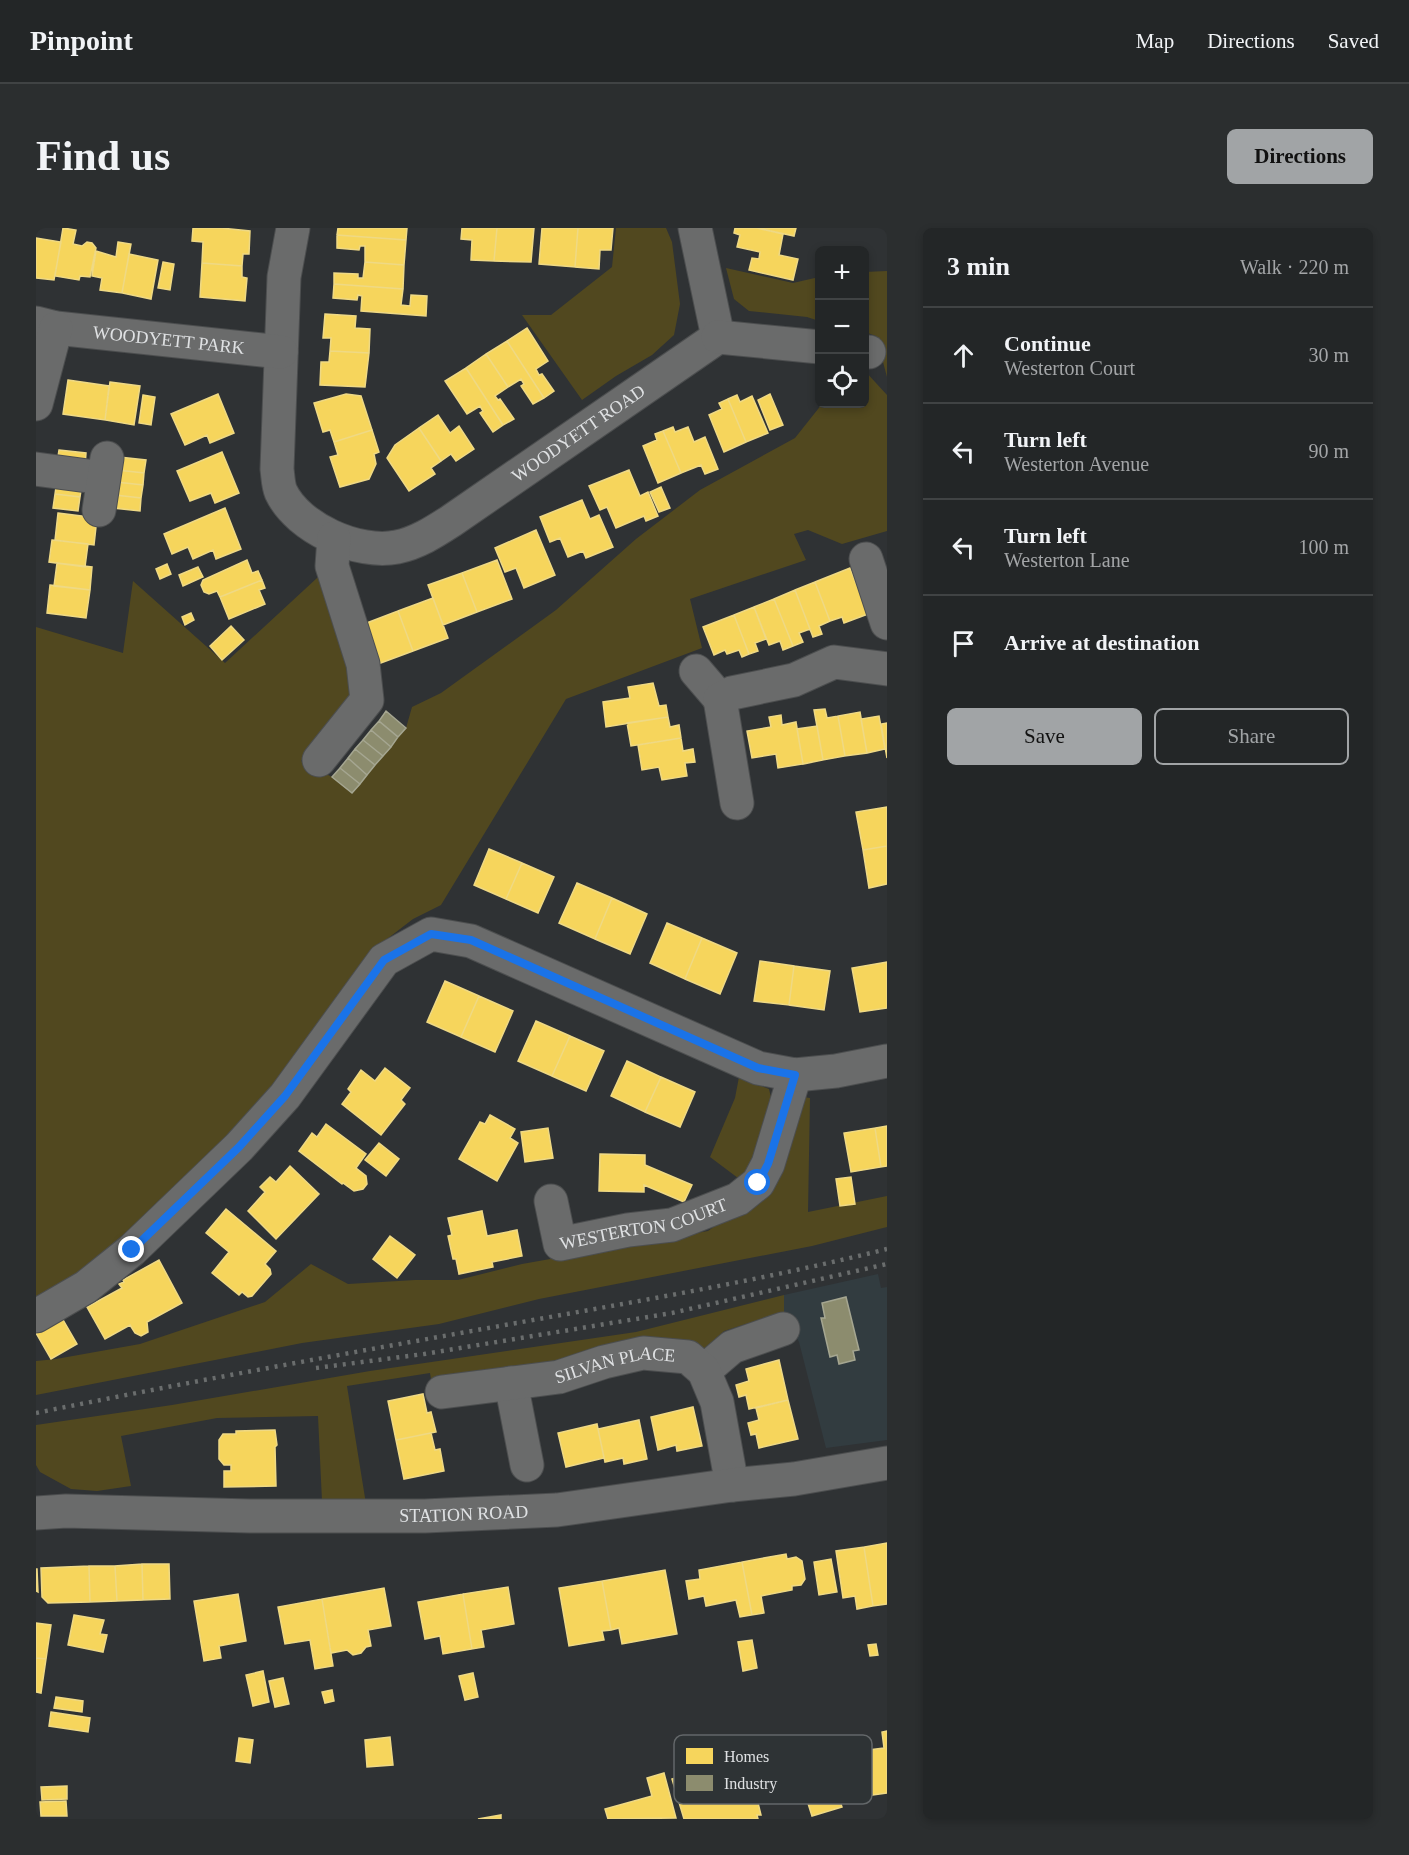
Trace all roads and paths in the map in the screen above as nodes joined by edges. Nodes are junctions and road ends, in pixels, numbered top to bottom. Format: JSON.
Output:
{"nodes":[{"id":1,"x":293,"y":228,"type":"edge"},
{"id":2,"x":695,"y":228,"type":"edge"},
{"id":3,"x":46,"y":326,"type":"edge"},
{"id":4,"x":718,"y":337,"type":"junction"},
{"id":5,"x":815,"y":347,"type":"edge"},
{"id":6,"x":281,"y":352,"type":"junction"},
{"id":7,"x":36,"y":404,"type":"edge"},
{"id":8,"x":36,"y":469,"type":"edge"},
{"id":9,"x":99,"y":510,"type":"dead end"},
{"id":10,"x":334,"y":538,"type":"junction"},
{"id":11,"x":866,"y":559,"type":"dead end"},
{"id":12,"x":887,"y":623,"type":"edge"},
{"id":13,"x":887,"y":669,"type":"edge"},
{"id":14,"x":696,"y":671,"type":"dead end"},
{"id":15,"x":720,"y":699,"type":"junction"},
{"id":16,"x":319,"y":760,"type":"dead end"},
{"id":17,"x":736,"y":802,"type":"dead end"},
{"id":18,"x":887,"y":1061,"type":"edge"},
{"id":19,"x":795,"y":1075,"type":"junction"},
{"id":20,"x":551,"y":1201,"type":"dead end"},
{"id":21,"x":36,"y":1316,"type":"edge"},
{"id":22,"x":783,"y":1329,"type":"dead end"},
{"id":23,"x":704,"y":1371,"type":"junction"},
{"id":24,"x":511,"y":1383,"type":"junction"},
{"id":25,"x":442,"y":1392,"type":"dead end"},
{"id":26,"x":887,"y":1463,"type":"edge"},
{"id":27,"x":527,"y":1466,"type":"dead end"},
{"id":28,"x":732,"y":1485,"type":"junction"},
{"id":29,"x":36,"y":1513,"type":"edge"}],
"edges":[{"from":1,"to":6,"type":"street","name":"WOODYETT ROAD"},
{"from":2,"to":4,"type":"street"},
{"from":3,"to":6,"type":"street","name":"WOODYETT PARK"},
{"from":3,"to":7,"type":"street","name":"WOODYETT PARK"},
{"from":4,"to":5,"type":"street"},
{"from":4,"to":10,"type":"street","name":"WOODYETT ROAD"},
{"from":6,"to":10,"type":"street","name":"WOODYETT ROAD"},
{"from":8,"to":9,"type":"street"},
{"from":10,"to":16,"type":"street"},
{"from":11,"to":12,"type":"street"},
{"from":13,"to":15,"type":"street"},
{"from":14,"to":15,"type":"street"},
{"from":15,"to":17,"type":"street"},
{"from":18,"to":19,"type":"street"},
{"from":19,"to":20,"type":"street","name":"WESTERTON COURT"},
{"from":19,"to":21,"type":"street"},
{"from":22,"to":23,"type":"street"},
{"from":23,"to":24,"type":"street","name":"SILVAN PLACE"},
{"from":23,"to":28,"type":"street","name":"SILVAN PLACE"},
{"from":24,"to":25,"type":"street","name":"SILVAN PLACE"},
{"from":24,"to":27,"type":"street"},
{"from":26,"to":28,"type":"street","name":"STATION ROAD"},
{"from":28,"to":29,"type":"street","name":"STATION ROAD"}]}
